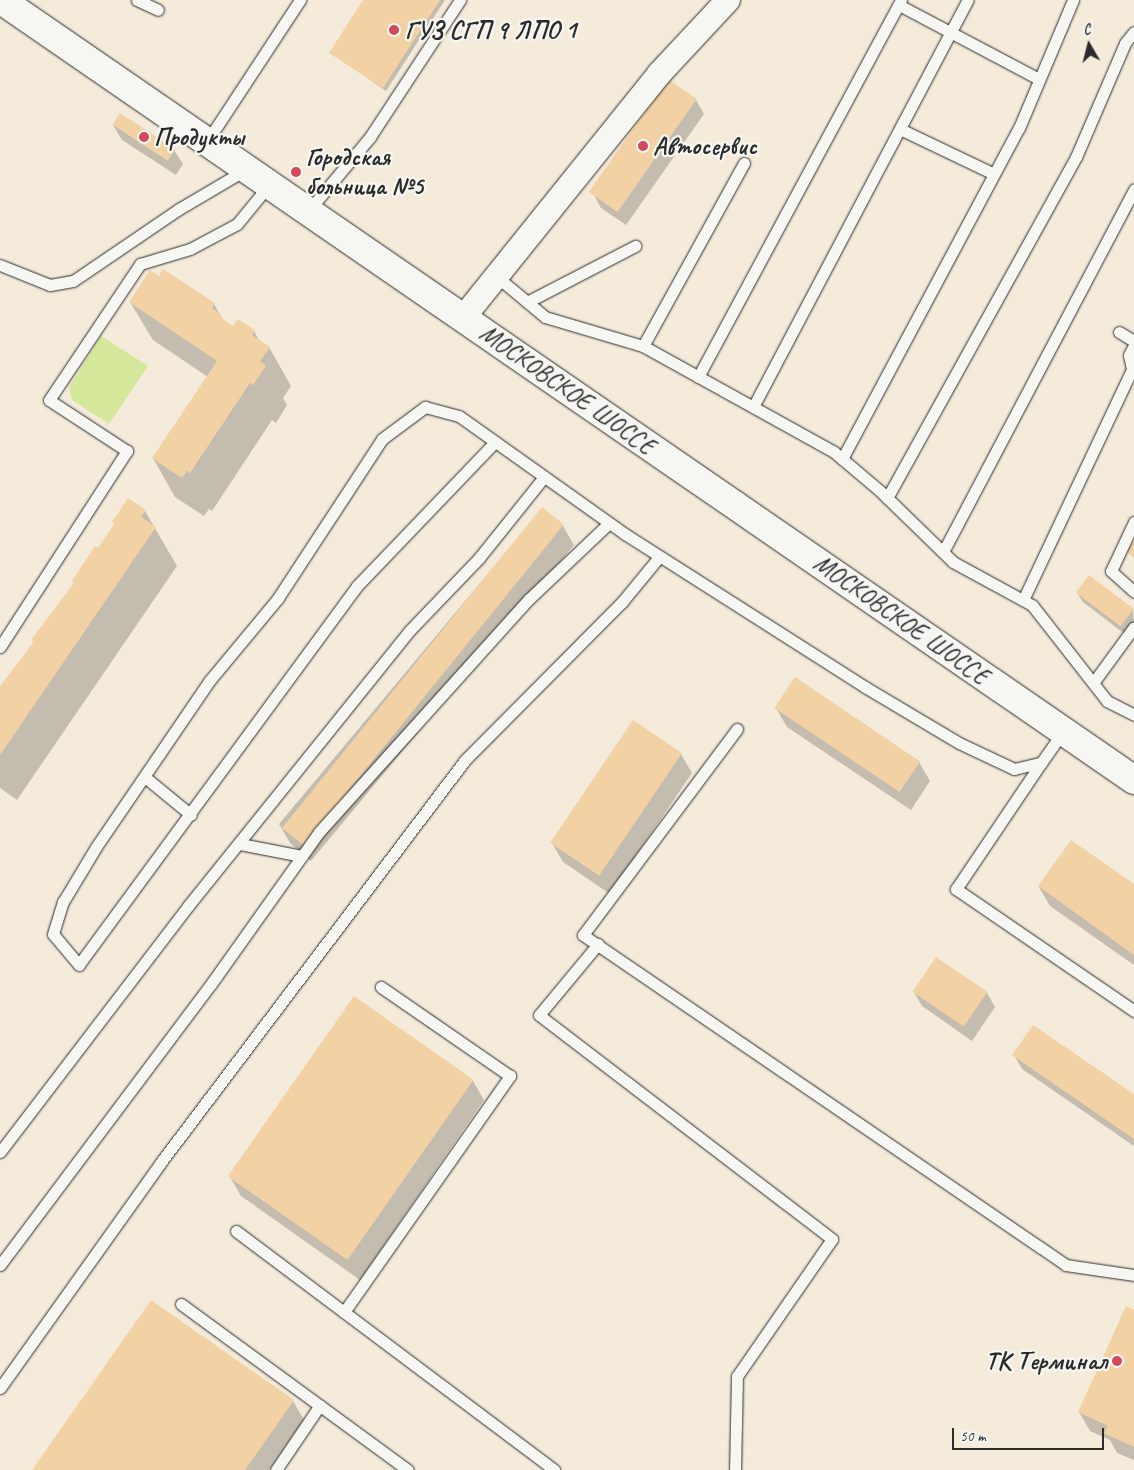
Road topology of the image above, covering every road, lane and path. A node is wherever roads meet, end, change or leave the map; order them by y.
1 (136, 0) edge
2 (300, 0) edge
3 (460, 0) edge
4 (728, 0) edge
5 (968, 0) edge
6 (1072, 0) edge
7 (900, 2) edge
8 (15, 4) edge
9 (158, 10) dead end
10 (952, 32) junction
11 (1134, 32) edge
12 (1039, 79) junction
13 (900, 129) junction
14 (208, 140) junction
15 (744, 163) dead end
16 (992, 173) junction
17 (259, 176) junction
18 (1134, 189) edge
19 (309, 210) junction
20 (635, 246) dead end
21 (0, 265) edge
22 (496, 276) junction
23 (527, 302) junction
24 (463, 318) junction
25 (1118, 332) dead end
26 (1134, 343) edge
27 (643, 346) junction
28 (698, 377) junction
29 (753, 407) junction
30 (496, 442) junction
31 (842, 459) junction
32 (544, 477) junction
33 (887, 498) junction
34 (1134, 522) edge
35 (609, 523) junction
36 (943, 552) junction
37 (660, 557) junction
38 (1134, 592) edge
39 (1023, 600) junction
40 (1134, 627) edge
41 (0, 647) edge
42 (1093, 683) junction
43 (1134, 716) edge
44 (738, 729) dead end
45 (1063, 731) junction
46 (1041, 763) junction
47 (146, 778) junction
48 (1134, 780) edge
49 (191, 814) junction
50 (240, 844) junction
51 (302, 856) junction
52 (598, 944) junction
53 (380, 987) dead end
54 (1134, 1011) edge
55 (0, 1152) edge
56 (236, 1232) dead end
57 (0, 1265) edge
58 (1134, 1275) edge
59 (181, 1304) dead end
60 (344, 1312) junction
61 (0, 1388) edge
62 (320, 1405) junction
63 (276, 1470) edge
64 (408, 1470) edge
65 (554, 1470) edge
66 (735, 1470) edge

1 - 9 lane
2 - 14 lane
3 - 19 lane
4 - 22 street
5 - 10 lane
6 - 12 lane
7 - 10 lane
7 - 28 lane
8 - 14 main road, МОСКОВСКОЕ ШОССЕ
10 - 12 lane
10 - 13 lane
11 - 33 lane
12 - 16 lane
13 - 16 lane
13 - 29 lane
14 - 17 main road, МОСКОВСКОЕ ШОССЕ
15 - 27 lane
16 - 31 lane
17 - 19 main road, МОСКОВСКОЕ ШОССЕ
17 - 21 lane
17 - 41 lane
18 - 36 lane
19 - 24 main road, МОСКОВСКОЕ ШОССЕ
20 - 23 lane
22 - 23 lane
22 - 24 street
23 - 27 lane
24 - 45 main road, МОСКОВСКОЕ ШОССЕ
25 - 26 lane
26 - 39 lane
27 - 28 lane
28 - 29 lane
29 - 31 lane
30 - 32 lane
30 - 47 lane
30 - 49 lane
31 - 33 lane
32 - 35 lane
32 - 50 lane
33 - 36 lane
34 - 38 lane
35 - 37 lane
35 - 51 lane
36 - 39 lane
37 - 46 lane
37 - 61 lane
39 - 42 lane
40 - 42 lane
42 - 43 lane
44 - 52 lane
45 - 46 lane
45 - 48 main road, МОСКОВСКОЕ ШОССЕ
46 - 54 lane
47 - 49 lane
47 - 49 lane
50 - 51 lane
50 - 55 lane
51 - 57 lane
52 - 58 lane
52 - 66 lane
53 - 60 lane
56 - 60 lane
59 - 62 lane
60 - 65 lane
62 - 63 lane
62 - 64 lane

